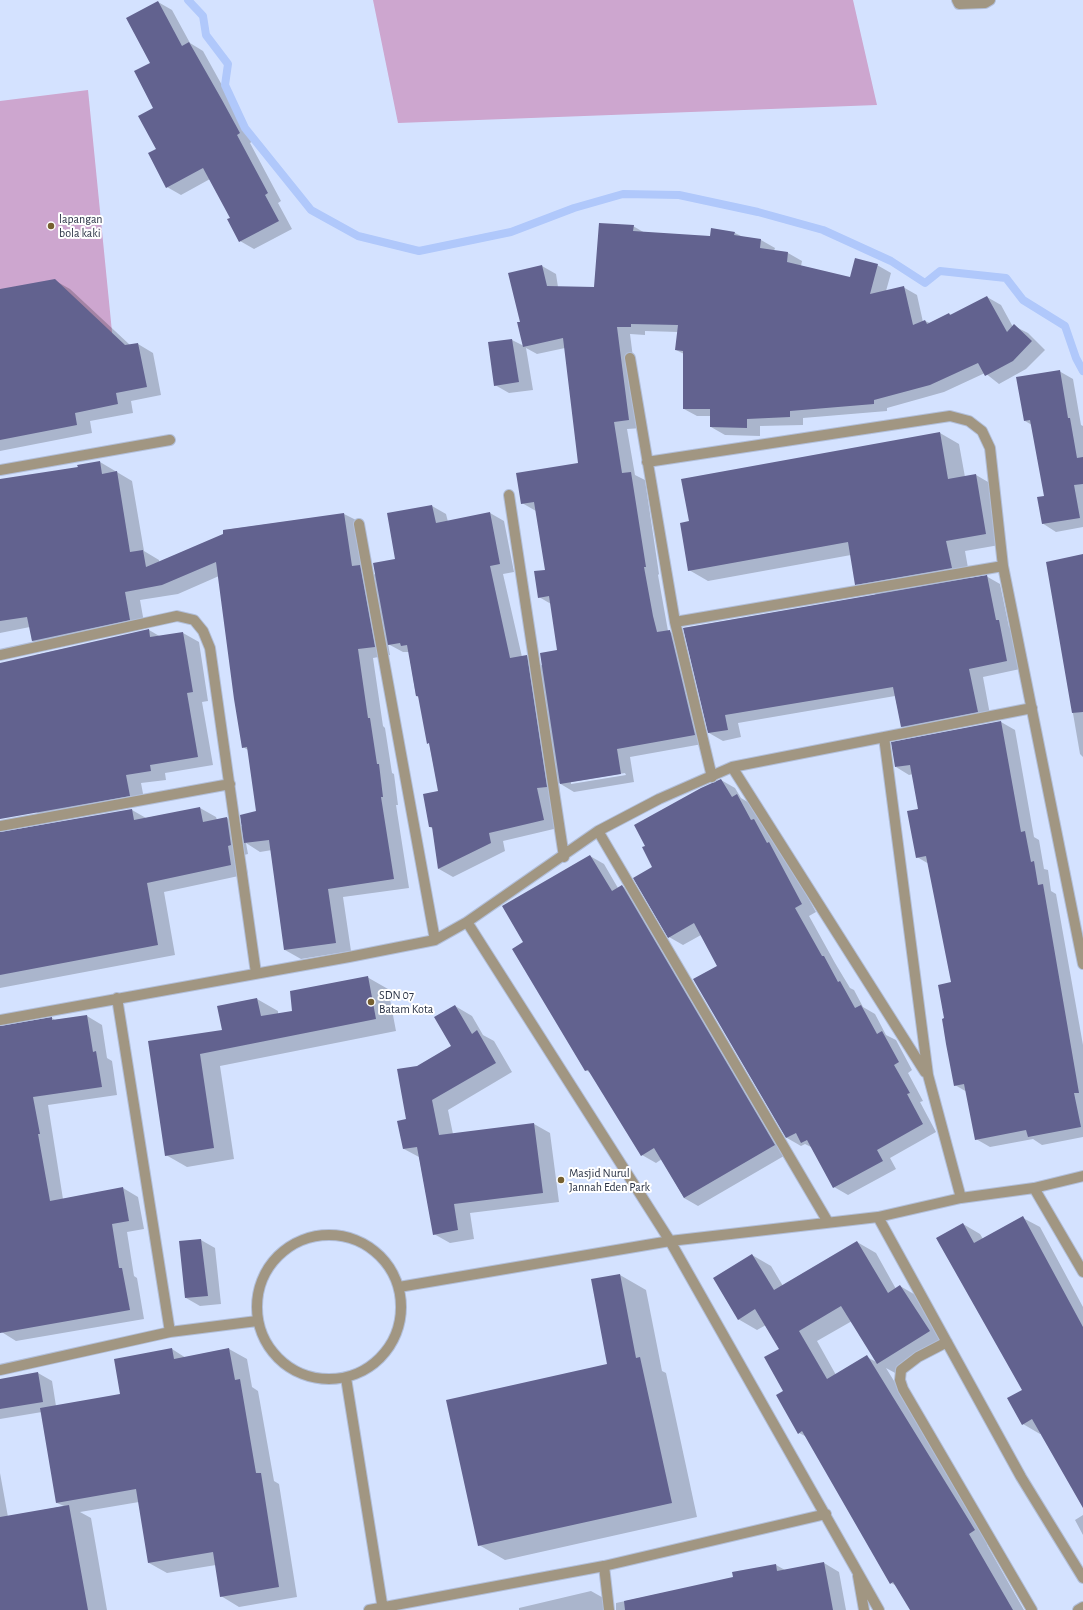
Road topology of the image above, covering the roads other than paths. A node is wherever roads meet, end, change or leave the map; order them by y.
1 (958, 0) edge
2 (990, 0) edge
3 (630, 358) dead end
4 (170, 440) dead end
5 (647, 462) junction
6 (0, 470) edge
7 (509, 495) dead end
8 (358, 524) dead end
9 (1002, 566) junction
10 (675, 622) junction
11 (0, 655) edge
12 (1032, 708) junction
13 (884, 737) junction
14 (732, 767) junction
15 (712, 777) junction
16 (230, 784) junction
17 (0, 826) edge
18 (598, 831) junction
19 (564, 856) junction
20 (467, 922) junction
21 (435, 940) junction
22 (1083, 964) edge
23 (256, 973) junction
24 (117, 998) junction
25 (0, 1020) edge
26 (928, 1075) junction
27 (1083, 1176) edge
28 (1034, 1188) junction
29 (961, 1198) junction
30 (878, 1217) junction
31 (828, 1222) junction
32 (670, 1241) junction
33 (1083, 1272) edge
34 (400, 1287) junction
35 (257, 1321) junction
36 (170, 1332) junction
37 (947, 1342) junction
38 (0, 1370) edge
39 (346, 1378) junction
40 (826, 1514) junction
41 (604, 1566) junction
42 (857, 1568) junction
43 (1083, 1578) edge
44 (1083, 1607) edge
45 (383, 1608) edge
46 (369, 1610) edge
47 (609, 1610) edge
48 (864, 1610) edge
49 (879, 1610) edge
50 (1032, 1610) edge
51 (1078, 1610) edge

1 - 2 street
3 - 5 street
4 - 6 street
5 - 9 street
5 - 10 street
7 - 19 street
8 - 21 street
9 - 10 street
9 - 12 street
10 - 15 street
11 - 16 street
12 - 13 street
12 - 22 street
13 - 14 street
13 - 26 street
14 - 15 street
14 - 26 street
15 - 18 street
16 - 17 street
16 - 23 street
18 - 19 street
18 - 31 street
19 - 20 street
20 - 21 street
20 - 32 street
21 - 23 street
23 - 24 street
24 - 25 street
24 - 36 street
26 - 29 street
27 - 28 street
28 - 29 street
28 - 33 street
29 - 30 street
30 - 31 street
30 - 37 street
31 - 32 street
32 - 34 street
32 - 40 street
34 - 35 street
34 - 39 street
35 - 36 street
35 - 39 street
36 - 38 street
37 - 43 street
37 - 50 street
39 - 45 street
40 - 41 street
40 - 42 street
41 - 45 street
41 - 47 street
42 - 48 street
42 - 49 street
44 - 51 street
45 - 46 street

